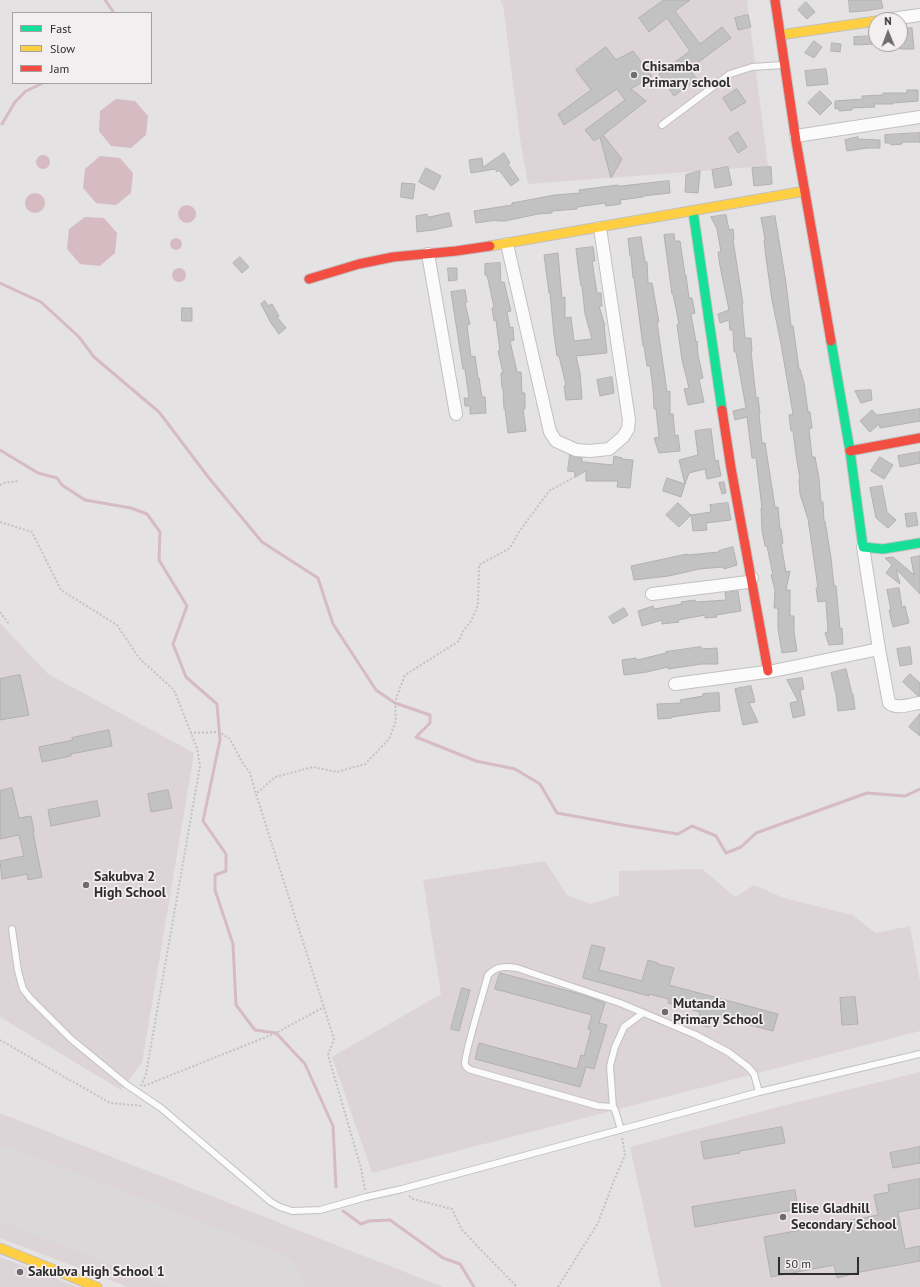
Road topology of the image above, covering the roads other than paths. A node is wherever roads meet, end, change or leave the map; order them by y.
1 (774, 0) edge
2 (920, 14) edge
3 (908, 16) edge
4 (868, 22) edge
5 (780, 36) junction
6 (785, 64) junction
7 (920, 116) edge
8 (662, 125) dead end
9 (796, 136) junction
10 (805, 191) junction
11 (693, 211) junction
12 (600, 228) junction
13 (507, 244) junction
14 (428, 254) junction
15 (309, 279) dead end
16 (456, 414) dead end
17 (920, 438) edge
18 (850, 450) junction
19 (920, 543) edge
20 (863, 547) junction
21 (752, 578) junction
22 (652, 594) dead end
23 (879, 650) junction
24 (768, 671) junction
25 (675, 684) dead end
26 (920, 703) edge
27 (12, 929) dead end
28 (643, 1013) junction
29 (920, 1054) edge
30 (759, 1092) junction
31 (613, 1108) junction
32 (621, 1130) junction
33 (0, 1248) edge
34 (98, 1287) edge

1 - 5 street
2 - 3 street
4 - 5 street
5 - 6 street
6 - 8 lane
6 - 9 street
7 - 9 street
9 - 10 street
10 - 11 street
10 - 18 street
11 - 12 street
11 - 21 street
12 - 13 street
12 - 13 street
13 - 14 street
14 - 15 street
14 - 16 street
17 - 18 street
18 - 20 street
19 - 20 street
20 - 23 street
21 - 22 street
21 - 24 street
23 - 24 street
23 - 26 street
24 - 25 street
27 - 32 lane
28 - 30 lane
28 - 31 lane
28 - 31 lane
29 - 30 lane
30 - 32 lane
31 - 32 lane
33 - 34 street

